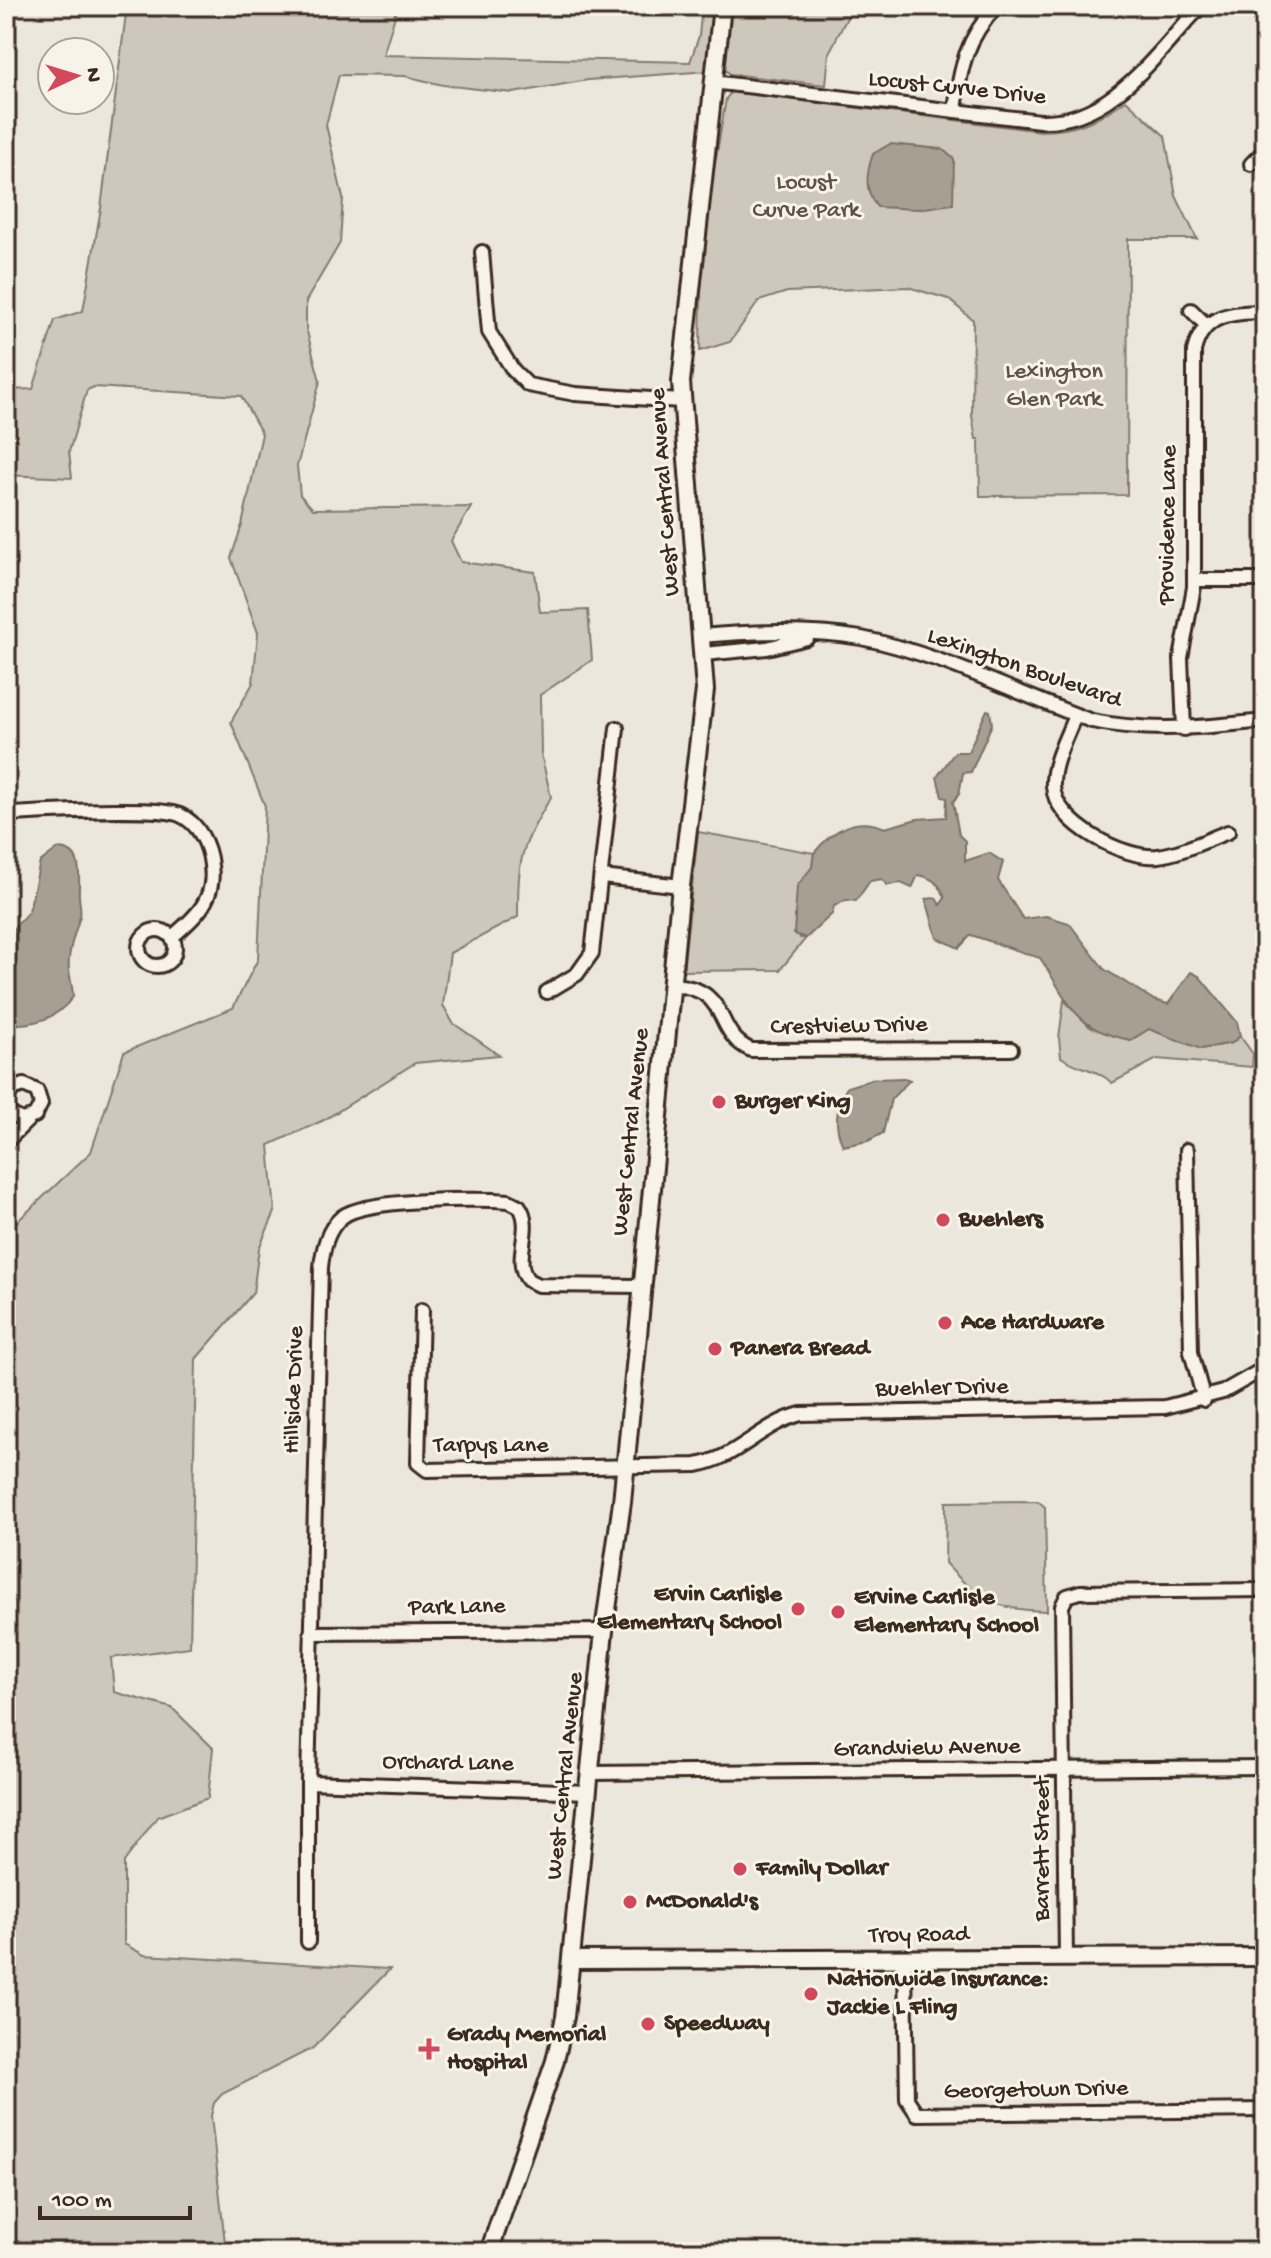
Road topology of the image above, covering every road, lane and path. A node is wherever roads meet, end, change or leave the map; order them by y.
1 (722, 6) edge
2 (997, 6) edge
3 (1201, 6) edge
4 (1251, 6) edge
5 (1265, 20) edge
6 (712, 82) junction
7 (955, 111) junction
8 (1265, 150) edge
9 (1251, 164) dead end
10 (482, 252) dead end
11 (1191, 310) dead end
12 (1265, 312) edge
13 (1206, 325) junction
14 (681, 401) junction
15 (1194, 580) junction
16 (1265, 580) edge
17 (817, 635) junction
18 (701, 636) junction
19 (704, 654) junction
20 (1075, 715) junction
21 (1265, 721) edge
22 (617, 728) dead end
23 (1184, 729) junction
24 (6, 814) edge
25 (1228, 832) dead end
26 (602, 877) junction
27 (681, 886) junction
28 (172, 937) dead end
29 (671, 985) junction
30 (547, 992) dead end
31 (1011, 1049) dead end
32 (6, 1102) edge
33 (29, 1119) junction
34 (6, 1142) edge
35 (1187, 1150) dead end
36 (640, 1286) junction
37 (422, 1310) dead end
38 (1265, 1368) edge
39 (1204, 1400) junction
40 (624, 1467) junction
41 (1265, 1590) edge
42 (604, 1631) junction
43 (311, 1633) junction
44 (1265, 1767) edge
45 (1065, 1769) junction
46 (590, 1773) junction
47 (308, 1782) junction
48 (588, 1792) junction
49 (308, 1942) dead end
50 (1265, 1957) edge
51 (1066, 1959) junction
52 (572, 1960) junction
53 (905, 1961) junction
54 (1265, 2110) edge
55 (1265, 2134) edge
56 (1265, 2154) edge
57 (489, 2252) edge

1 - 6 main road, West Central Avenue
2 - 7 street
3 - 7 street, Locust Curve Drive
4 - 5 street
6 - 7 street, Locust Curve Drive
6 - 14 main road, West Central Avenue
8 - 9 street
10 - 14 street
11 - 13 street
12 - 13 street
13 - 15 street, Providence Lane
14 - 18 main road, West Central Avenue
15 - 16 street
15 - 23 street, Providence Lane
17 - 18 street, Lexington Boulevard
17 - 19 street, Lexington Boulevard
17 - 20 street, Lexington Boulevard
18 - 19 main road, West Central Avenue
19 - 27 main road, West Central Avenue
20 - 23 street, Lexington Boulevard
20 - 25 street
21 - 23 street, Lexington Boulevard
22 - 26 street
24 - 28 street
26 - 27 street
26 - 30 street
27 - 29 main road, West Central Avenue
29 - 31 street, Crestview Drive
29 - 36 main road, West Central Avenue
32 - 33 street
32 - 33 street
33 - 34 street
35 - 39 street
36 - 40 main road, West Central Avenue
36 - 43 street, Hillside Drive
37 - 40 street, Tarpys Lane
38 - 39 street, Buehler Drive
39 - 40 street, Buehler Drive
40 - 42 main road, West Central Avenue
41 - 45 street, Barrett Street
42 - 43 street, Park Lane
42 - 46 main road, West Central Avenue
43 - 47 street, Hillside Drive
44 - 45 street, Grandview Avenue
45 - 46 street, Grandview Avenue
45 - 51 street, Barrett Street
46 - 48 main road, West Central Avenue
47 - 48 street, Orchard Lane
47 - 49 street, Hillside Drive
48 - 52 main road, West Central Avenue
50 - 51 main road, Troy Road
51 - 53 main road, Troy Road
52 - 53 main road, Troy Road
52 - 57 main road, West Central Avenue
53 - 54 street, Georgetown Drive
55 - 56 street

